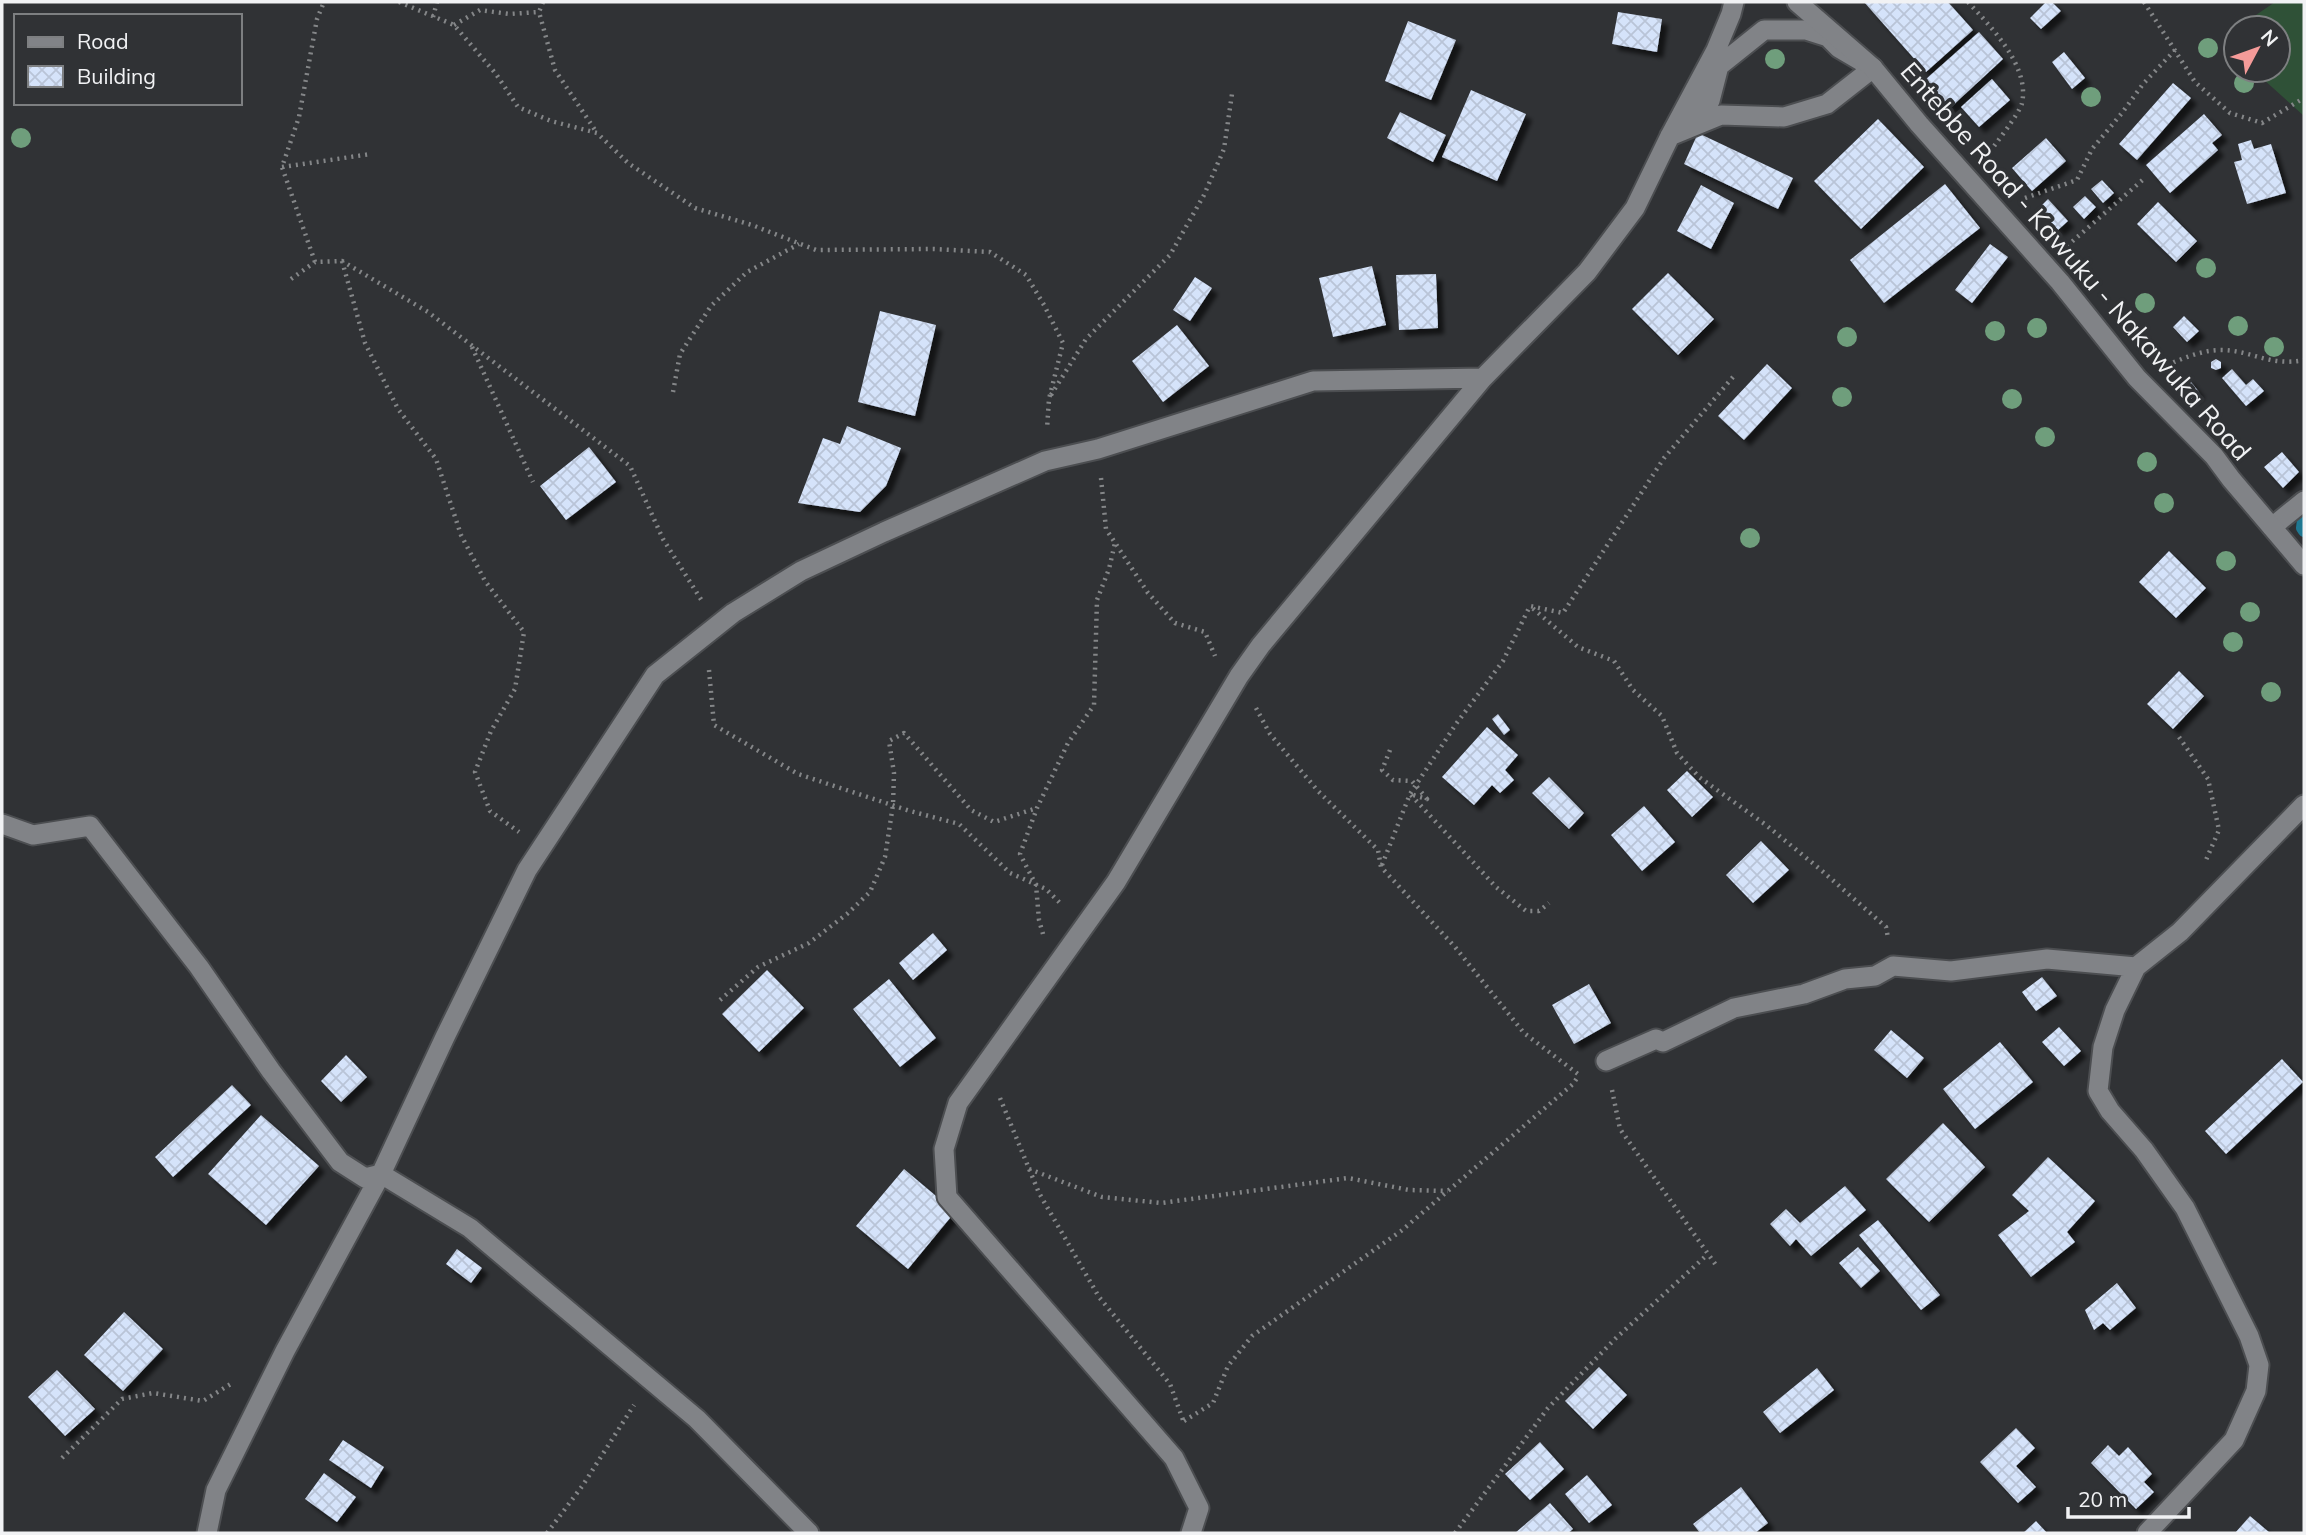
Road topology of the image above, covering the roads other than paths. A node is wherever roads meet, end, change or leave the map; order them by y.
1 (1734, 2) edge
2 (1797, 2) edge
3 (1874, 68) junction
4 (1670, 136) junction
5 (1483, 379) junction
6 (2304, 501) edge
7 (2272, 527) junction
8 (2304, 565) edge
9 (2304, 806) edge
10 (2, 824) edge
11 (2136, 967) junction
12 (1606, 1061) road end
13 (381, 1174) junction
14 (207, 1533) edge
15 (809, 1533) edge
16 (1191, 1533) edge
17 (2147, 1533) edge

1 - 4 street
2 - 3 street, Entebbe Road - Kawuku - Nakawuka Road
3 - 4 street
3 - 4 street
3 - 7 street, Entebbe Road - Kawuku - Nakawuka Road
4 - 5 street
5 - 13 street
5 - 16 street
6 - 7 street
7 - 8 street, Entebbe Road - Kawuku - Nakawuka Road
9 - 11 street
10 - 13 street
11 - 12 street
11 - 17 street
13 - 14 street
13 - 15 street

